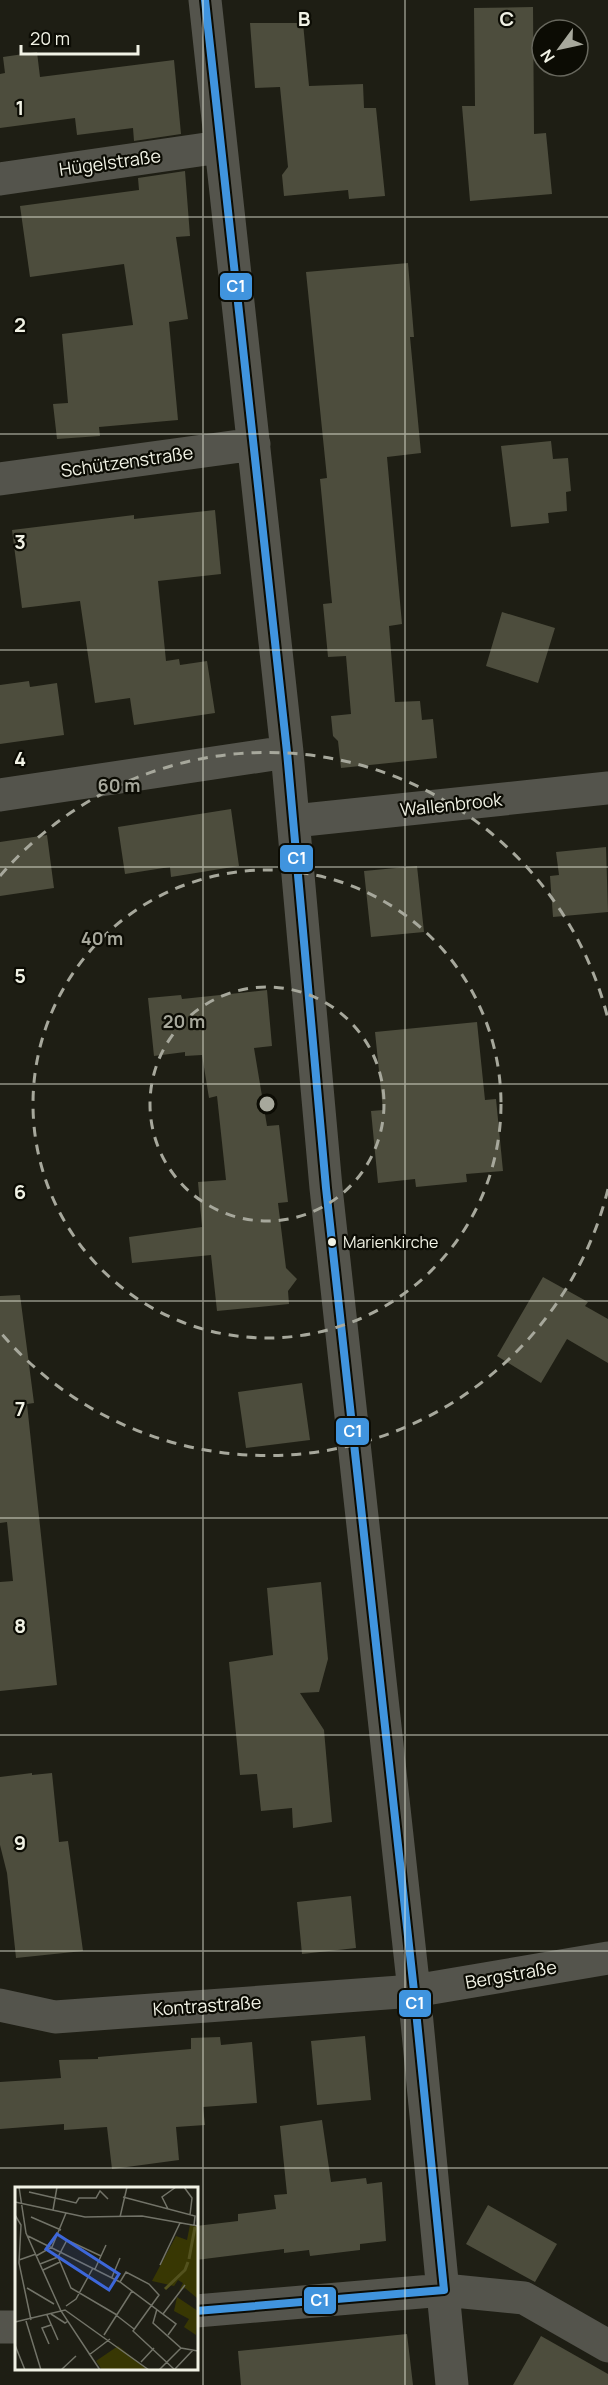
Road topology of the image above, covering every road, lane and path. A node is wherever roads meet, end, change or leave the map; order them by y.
1 (205, 0) edge
2 (220, 147) junction
3 (0, 179) edge
4 (254, 444) junction
5 (0, 479) edge
6 (287, 752) junction
7 (608, 788) edge
8 (0, 795) edge
9 (294, 821) junction
10 (608, 1958) edge
11 (414, 1991) junction
12 (0, 2005) edge
13 (444, 2290) junction
14 (198, 2311) edge
15 (15, 2326) edge
16 (0, 2327) edge
17 (608, 2346) edge
18 (452, 2385) edge

1 - 2 street
2 - 3 street, Hügelstraße
2 - 4 street
4 - 5 street, Schützenstraße
4 - 6 street
6 - 8 street
6 - 9 street
7 - 9 street, Wallenbrook
9 - 11 street
10 - 11 street, Bergstraße
11 - 12 street, Kontrastraße
11 - 13 street
13 - 14 street
13 - 17 street
13 - 18 street
15 - 16 street

